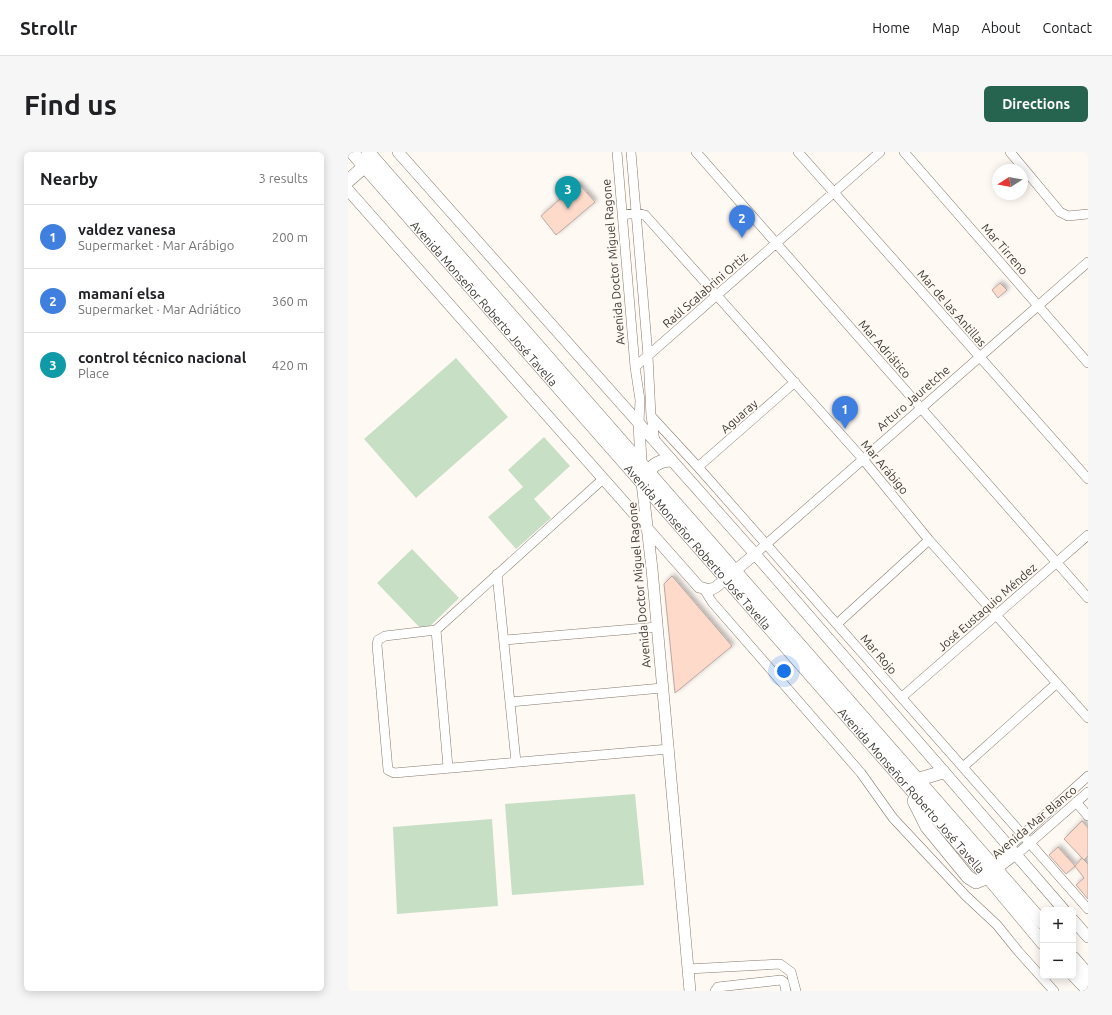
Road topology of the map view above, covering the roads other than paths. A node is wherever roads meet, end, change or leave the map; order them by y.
1 (352, 152) edge
2 (368, 152) edge
3 (398, 152) edge
4 (617, 152) edge
5 (631, 152) edge
6 (696, 152) edge
7 (798, 152) edge
8 (880, 152) edge
9 (904, 152) edge
10 (1010, 152) edge
11 (365, 166) junction
12 (348, 181) edge
13 (348, 190) edge
14 (835, 193) junction
15 (637, 213) junction
16 (1088, 214) edge
17 (622, 215) junction
18 (776, 243) junction
19 (1088, 262) edge
20 (718, 296) junction
21 (1039, 306) junction
22 (648, 356) junction
23 (979, 357) junction
24 (1088, 363) edge
25 (636, 367) junction
26 (795, 382) junction
27 (921, 407) junction
28 (651, 416) junction
29 (639, 423) junction
30 (655, 441) junction
31 (862, 458) junction
32 (670, 460) junction
33 (698, 467) junction
34 (643, 473) junction
35 (603, 478) junction
36 (1088, 479) edge
37 (647, 528) junction
38 (1088, 535) edge
39 (929, 540) junction
40 (766, 544) junction
41 (755, 554) junction
42 (670, 555) junction
43 (1056, 562) junction
44 (652, 569) junction
45 (497, 574) junction
46 (730, 575) junction
47 (704, 589) junction
48 (1088, 598) edge
49 (996, 615) junction
50 (837, 624) junction
51 (657, 627) junction
52 (436, 630) junction
53 (504, 640) junction
54 (1057, 683) junction
55 (662, 688) junction
56 (902, 697) junction
57 (510, 702) junction
58 (1088, 718) edge
59 (669, 749) junction
60 (516, 762) junction
61 (963, 767) junction
62 (448, 768) junction
63 (943, 772) junction
64 (1088, 776) edge
65 (910, 782) junction
66 (1088, 792) edge
67 (1076, 802) junction
68 (1088, 816) edge
69 (1022, 834) junction
70 (1029, 843) junction
71 (1013, 851) junction
72 (992, 873) junction
73 (1061, 907) edge
74 (1088, 909) edge
75 (1040, 921) edge
76 (1076, 923) edge
77 (1088, 937) edge
78 (1040, 939) edge
79 (1076, 961) edge
80 (688, 969) junction
81 (1088, 975) edge
82 (1076, 977) edge
83 (1088, 990) edge
84 (690, 991) edge
85 (715, 991) edge
86 (786, 991) edge
87 (796, 991) edge
88 (1054, 991) edge

1 - 11 highway, Avenida Monseñor Roberto José Tavella
2 - 34 highway, Avenida Monseñor Roberto José Tavella
3 - 29 main road
4 - 17 street, Avenida Doctor Miguel Ragone
5 - 15 street
6 - 18 street, Mar Adriático
7 - 14 street, Mar de las Antillas
8 - 14 street, Raúl Scalabrini Ortiz
9 - 21 street, Mar Tirreno
10 - 16 street
11 - 12 highway
11 - 34 highway, Avenida Monseñor Roberto José Tavella
13 - 35 main road
14 - 18 street, Raúl Scalabrini Ortiz
14 - 23 street, Mar de las Antillas
15 - 17 street
15 - 20 street, Mar Arábigo
15 - 22 street
17 - 25 street, Avenida Doctor Miguel Ragone
18 - 20 street, Raúl Scalabrini Ortiz
18 - 27 street, Mar Adriático
19 - 21 street, Arturo Jauretche
20 - 22 street, Raúl Scalabrini Ortiz
20 - 26 street, Mar Arábigo
21 - 23 street, Arturo Jauretche
21 - 24 street, Mar Tirreno
22 - 25 street, Raúl Scalabrini Ortiz
22 - 28 street
23 - 27 street, Arturo Jauretche
23 - 36 street, Mar de las Antillas
25 - 29 street, Avenida Doctor Miguel Ragone
26 - 31 street, Mar Arábigo
26 - 33 street, Aguaray
27 - 31 street, Arturo Jauretche
27 - 43 street, Mar Adriático
28 - 30 street
28 - 33 street, Mar Rojo
29 - 30 main road
29 - 34 main road, Avenida Doctor Miguel Ragone
30 - 32 main road
31 - 39 street, Mar Arábigo
31 - 40 street, Arturo Jauretche
32 - 34 highway
32 - 41 main road
33 - 40 street, Mar Rojo
34 - 37 main road, Avenida Doctor Miguel Ragone
34 - 46 highway, Avenida Monseñor Roberto José Tavella
35 - 37 main road
35 - 45 street
37 - 42 main road
37 - 44 main road, Avenida Doctor Miguel Ragone
38 - 43 street, José Eustaquio Méndez
39 - 49 street, Mar Arábigo
39 - 50 street
40 - 41 street, Arturo Jauretche
40 - 50 street, Mar Rojo
41 - 46 main road
41 - 63 main road
42 - 44 main road
42 - 47 main road
43 - 48 street, Mar Adriático
43 - 49 street, José Eustaquio Méndez
44 - 51 main road, Avenida Doctor Miguel Ragone
45 - 52 street
45 - 53 street
46 - 47 main road
46 - 65 highway, Avenida Monseñor Roberto José Tavella
47 - 88 street
49 - 54 street, Mar Arábigo
49 - 56 street, José Eustaquio Méndez
50 - 56 street, Mar Rojo
51 - 53 street
51 - 55 main road, Avenida Doctor Miguel Ragone
52 - 62 street
52 - 62 street
53 - 57 street
54 - 58 street, Mar Arábigo
54 - 61 street
55 - 57 street
55 - 59 main road, Avenida Doctor Miguel Ragone
56 - 61 street, Mar Rojo
57 - 60 street
59 - 60 street
59 - 80 main road, Avenida Doctor Miguel Ragone
60 - 62 street
61 - 69 street, Mar Rojo
63 - 65 highway
63 - 71 main road
64 - 69 street, Avenida Mar Blanco
65 - 72 highway, Avenida Monseñor Roberto José Tavella
65 - 72 highway
66 - 67 street, Avenida Mar Blanco
67 - 68 street
67 - 70 street, Avenida Mar Blanco
69 - 70 street, Mar Rojo
69 - 71 street, Avenida Mar Blanco
70 - 71 street, Avenida Mar Blanco
70 - 74 street, Mar Rojo
71 - 72 street, Avenida Mar Blanco
71 - 73 main road
72 - 75 highway, Avenida Monseñor Roberto José Tavella
72 - 78 highway, Avenida Monseñor Roberto José Tavella
76 - 77 main road
79 - 81 highway
80 - 84 main road, Avenida Doctor Miguel Ragone
80 - 87 street
82 - 83 highway
85 - 86 street

